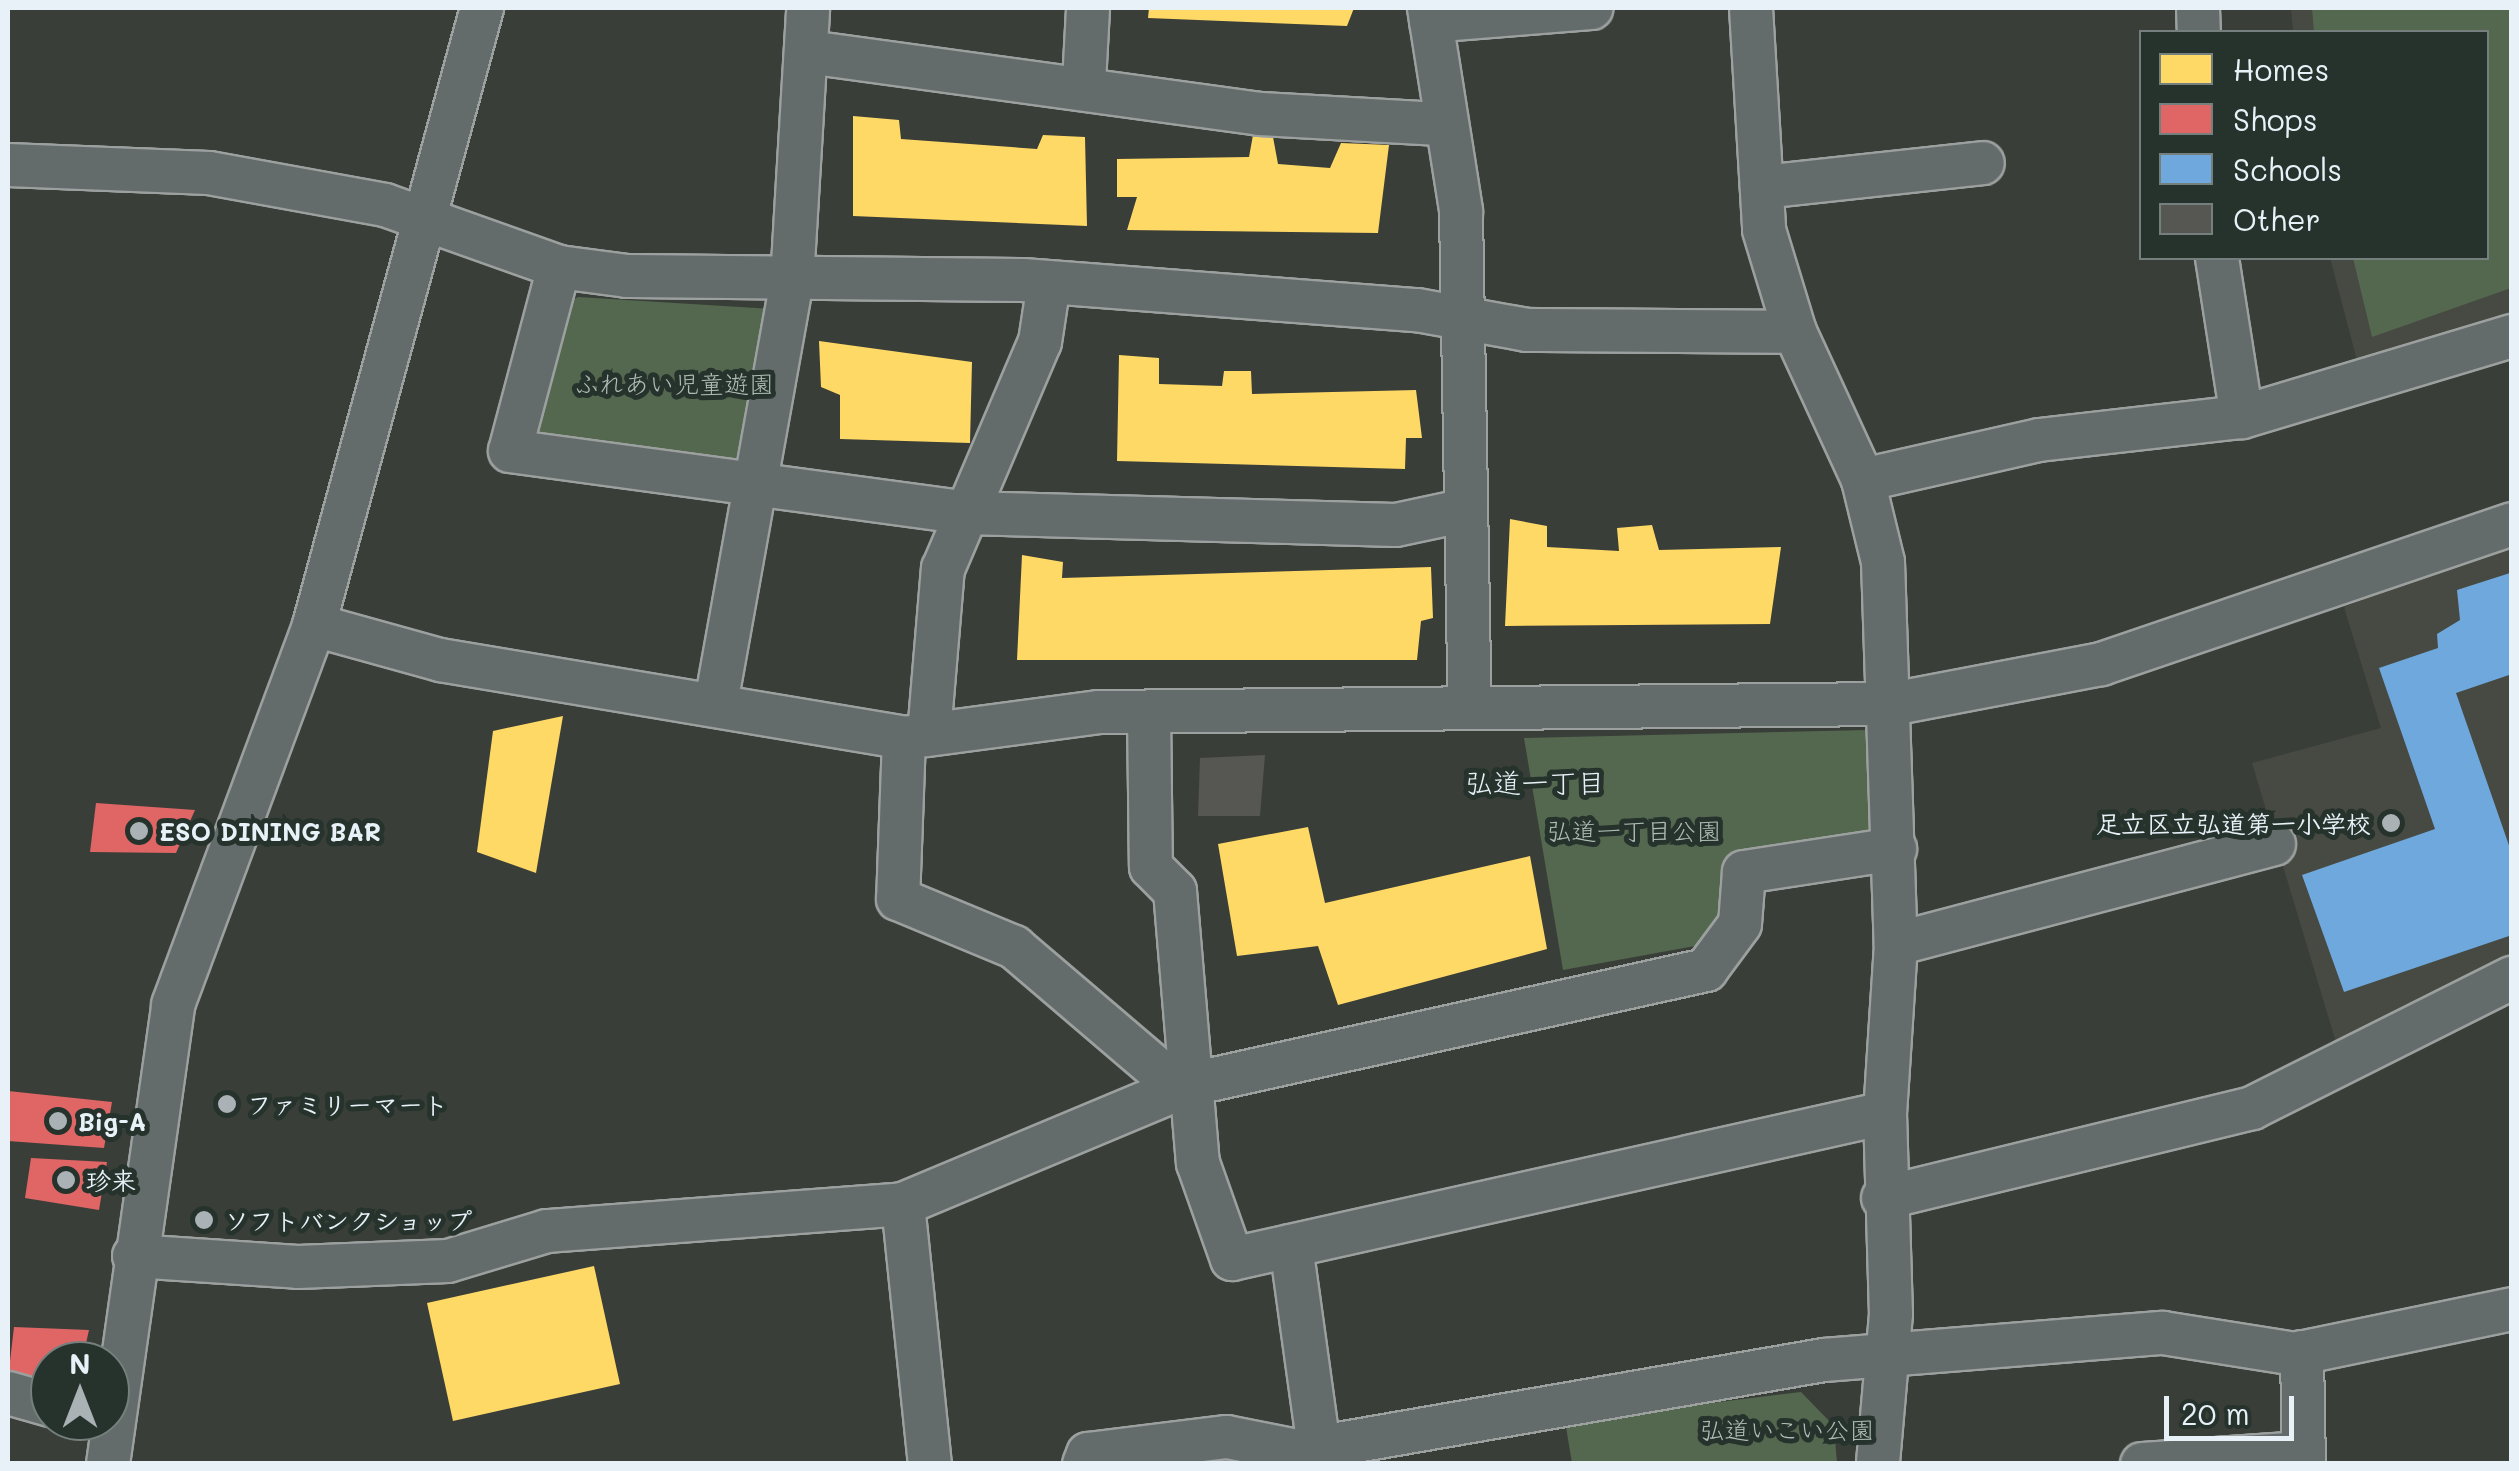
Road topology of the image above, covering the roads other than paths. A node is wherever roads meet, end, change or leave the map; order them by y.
1 (482, 8) edge
2 (808, 8) edge
3 (1088, 8) edge
4 (1591, 8) edge
5 (1750, 8) edge
6 (1430, 14) edge
7 (808, 52) junction
8 (1084, 83) junction
9 (1442, 124) junction
10 (1983, 163) dead end
11 (8, 166) edge
12 (1762, 187) junction
13 (424, 220) junction
14 (2217, 260) edge
15 (559, 267) junction
16 (792, 281) junction
17 (1049, 284) junction
18 (1462, 320) junction
19 (1795, 332) junction
20 (2512, 336) edge
21 (2242, 417) junction
22 (1863, 480) junction
23 (758, 488) junction
24 (1462, 511) junction
25 (967, 513) junction
26 (2512, 524) edge
27 (314, 625) junction
28 (716, 703) junction
29 (1892, 704) junction
30 (1470, 707) junction
31 (1149, 712) junction
32 (917, 736) junction
33 (2274, 844) dead end
34 (1895, 849) junction
35 (1896, 944) junction
36 (2512, 978) edge
37 (1183, 1086) junction
38 (1885, 1113) junction
39 (1884, 1198) junction
40 (903, 1204) junction
41 (1291, 1246) junction
42 (134, 1256) junction
43 (2512, 1309) edge
44 (122, 1341) edge
45 (2302, 1352) junction
46 (1881, 1357) junction
47 (1319, 1448) junction
48 (2304, 1458) edge
49 (930, 1464) edge
50 (1084, 1464) edge
51 (1878, 1464) edge
52 (2142, 1464) edge

1 - 13 street
2 - 7 street
3 - 8 street
4 - 6 street
5 - 12 street
6 - 9 street
7 - 8 street
7 - 16 street
8 - 9 street
9 - 18 street
10 - 12 street
11 - 13 street
12 - 19 street
13 - 15 street
13 - 27 street
14 - 21 street
15 - 16 street
15 - 23 street
16 - 17 street
16 - 23 street
17 - 18 street
17 - 25 street
18 - 19 street
18 - 24 street
19 - 22 street
20 - 21 street
21 - 22 street
22 - 29 street
23 - 25 street
23 - 28 street
24 - 25 street
24 - 30 street
25 - 32 street
26 - 29 street
27 - 28 street
27 - 42 street
28 - 32 street
29 - 30 street
29 - 34 street
30 - 31 street
31 - 32 street
31 - 37 street
32 - 37 street
33 - 35 street
34 - 35 street
34 - 37 street
35 - 38 street
36 - 39 street
37 - 40 street
37 - 41 street
38 - 39 street
38 - 41 street
39 - 46 street
40 - 42 street
40 - 49 street
41 - 47 street
42 - 44 street
43 - 45 street
45 - 46 street
45 - 48 street
46 - 47 street
46 - 51 street
47 - 50 street
48 - 52 street

